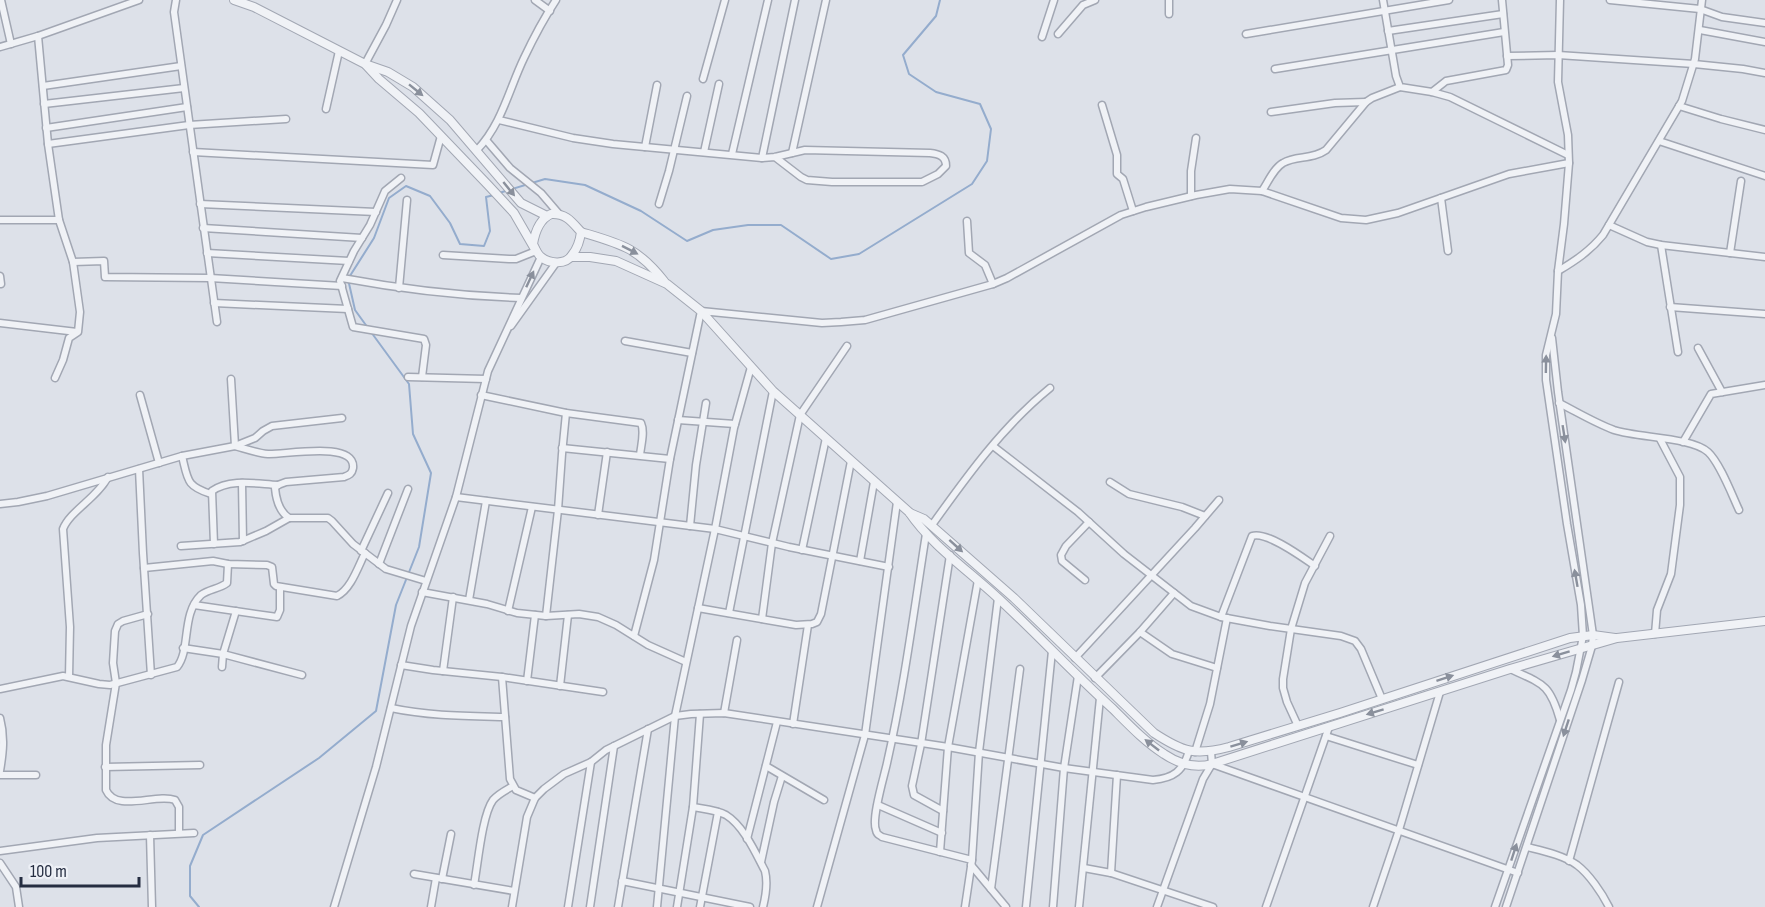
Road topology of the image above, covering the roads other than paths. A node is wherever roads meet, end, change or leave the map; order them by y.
1 (1, 0) edge
2 (139, 0) edge
3 (176, 0) edge
4 (234, 0) edge
5 (397, 0) edge
6 (535, 0) edge
7 (556, 0) edge
8 (725, 0) edge
9 (768, 0) edge
10 (795, 0) edge
11 (826, 0) edge
12 (1054, 0) edge
13 (1095, 0) edge
14 (1170, 0) edge
15 (1383, 0) edge
16 (1449, 0) edge
17 (1502, 0) edge
18 (1560, 0) edge
19 (1610, 0) edge
20 (1702, 0) edge
21 (1700, 9) junction
22 (550, 11) junction
23 (1385, 11) junction
24 (1169, 14) dead end
25 (1503, 14) junction
26 (1765, 23) edge
27 (1700, 30) junction
28 (1388, 31) junction
29 (1504, 32) junction
30 (1058, 34) dead end
31 (1246, 34) dead end
32 (38, 36) junction
33 (1042, 37) dead end
34 (1765, 42) edge
35 (11, 44) junction
36 (0, 47) edge
37 (339, 51) junction
38 (1391, 51) junction
39 (1558, 55) junction
40 (1507, 56) junction
41 (365, 64) junction
42 (1694, 64) junction
43 (181, 66) junction
44 (1275, 69) dead end
45 (1765, 73) edge
46 (703, 79) dead end
47 (719, 84) dead end
48 (657, 85) dead end
49 (43, 86) junction
50 (1400, 87) junction
51 (184, 88) junction
52 (1432, 92) junction
53 (687, 96) dead end
54 (1366, 102) junction
55 (44, 104) junction
56 (1102, 105) dead end
57 (1679, 106) junction
58 (187, 107) junction
59 (326, 109) dead end
60 (1271, 112) dead end
61 (286, 119) dead end
62 (499, 120) junction
63 (189, 125) junction
64 (46, 128) junction
65 (1765, 130) edge
66 (441, 135) junction
67 (1196, 138) dead end
68 (486, 140) junction
69 (1659, 141) junction
70 (48, 144) junction
71 (645, 147) junction
72 (674, 149) junction
73 (477, 150) junction
74 (193, 152) junction
75 (704, 152) junction
76 (792, 153) junction
77 (732, 154) junction
78 (1568, 154) junction
79 (775, 157) junction
80 (762, 158) junction
81 (1569, 163) junction
82 (1765, 176) edge
83 (401, 178) dead end
84 (1742, 181) dead end
85 (1262, 191) junction
86 (1191, 196) junction
87 (1441, 198) junction
88 (407, 200) dead end
89 (200, 204) junction
90 (659, 204) dead end
91 (1133, 211) junction
92 (376, 212) junction
93 (559, 214) junction
94 (547, 216) junction
95 (0, 220) edge
96 (59, 220) junction
97 (967, 221) dead end
98 (1609, 225) junction
99 (204, 228) junction
100 (581, 232) junction
101 (362, 238) junction
102 (1661, 245) junction
103 (1448, 250) dead end
104 (1730, 252) junction
105 (207, 253) junction
106 (538, 254) junction
107 (443, 255) dead end
108 (571, 257) junction
109 (1765, 257) edge
110 (349, 261) junction
111 (73, 262) junction
112 (556, 263) junction
113 (1558, 271) junction
114 (0, 276) edge
115 (210, 278) junction
116 (342, 278) junction
117 (1, 284) edge
118 (667, 284) junction
119 (993, 284) junction
120 (342, 286) junction
121 (399, 288) junction
122 (521, 298) junction
123 (214, 303) junction
124 (1670, 307) junction
125 (348, 309) junction
126 (701, 311) junction
127 (1765, 314) edge
128 (217, 322) dead end
129 (0, 323) edge
130 (78, 332) junction
131 (1552, 335) junction
132 (501, 340) junction
133 (625, 341) dead end
134 (847, 346) dead end
135 (1698, 348) dead end
136 (692, 352) junction
137 (1678, 352) dead end
138 (751, 367) junction
139 (408, 376) dead end
140 (422, 377) junction
141 (55, 378) dead end
142 (231, 379) dead end
143 (486, 379) junction
144 (1765, 384) edge
145 (1050, 388) dead end
146 (773, 391) junction
147 (1722, 392) junction
148 (140, 395) dead end
149 (481, 395) junction
150 (1558, 395) junction
151 (1548, 396) junction
152 (706, 403) dead end
153 (1559, 403) junction
154 (566, 413) junction
155 (800, 415) junction
156 (342, 418) dead end
157 (678, 420) junction
158 (703, 422) junction
159 (735, 424) junction
160 (826, 438) junction
161 (1660, 439) junction
162 (1683, 442) junction
163 (235, 446) junction
164 (993, 446) junction
165 (562, 448) junction
166 (607, 452) junction
167 (640, 455) junction
168 (182, 456) junction
169 (670, 459) junction
170 (851, 461) junction
171 (159, 463) junction
172 (139, 469) junction
173 (108, 477) junction
174 (874, 482) junction
175 (1110, 482) dead end
176 (242, 483) junction
177 (278, 485) junction
178 (408, 489) dead end
179 (388, 493) dead end
180 (211, 494) junction
181 (456, 498) junction
182 (1219, 500) dead end
183 (486, 501) junction
184 (897, 502) junction
185 (0, 504) edge
186 (532, 507) junction
187 (558, 510) junction
188 (1739, 510) dead end
189 (909, 512) junction
190 (598, 515) junction
191 (1205, 516) junction
192 (289, 518) junction
193 (660, 522) junction
194 (1089, 522) junction
195 (932, 525) junction
196 (690, 526) junction
197 (715, 530) junction
198 (926, 534) junction
199 (745, 536) junction
200 (1330, 536) dead end
201 (243, 541) junction
202 (772, 543) junction
203 (214, 544) junction
204 (181, 546) dead end
205 (802, 550) junction
206 (363, 552) junction
207 (950, 555) junction
208 (832, 556) junction
209 (860, 561) junction
210 (228, 564) junction
211 (379, 564) junction
212 (1315, 566) junction
213 (889, 567) junction
214 (144, 568) junction
215 (1151, 576) junction
216 (978, 580) junction
217 (1085, 580) dead end
218 (426, 581) junction
219 (280, 588) junction
220 (422, 592) junction
221 (1174, 593) junction
222 (453, 597) junction
223 (998, 598) junction
224 (469, 600) junction
225 (194, 605) junction
226 (698, 608) junction
227 (236, 611) junction
228 (508, 611) junction
229 (729, 613) junction
230 (148, 614) junction
231 (535, 615) junction
232 (568, 615) junction
233 (546, 616) junction
234 (1224, 618) junction
235 (762, 619) junction
236 (1765, 621) edge
237 (808, 625) junction
238 (1291, 629) junction
239 (1140, 632) junction
240 (1655, 634) junction
241 (1593, 635) junction
242 (634, 636) junction
243 (1583, 636) junction
244 (1617, 638) junction
245 (737, 640) dead end
246 (1592, 646) junction
247 (183, 648) junction
248 (1581, 648) junction
249 (1052, 651) junction
250 (223, 654) junction
251 (1075, 658) junction
252 (687, 662) junction
253 (401, 665) junction
254 (222, 667) dead end
255 (1217, 668) junction
256 (1020, 669) dead end
257 (1510, 669) junction
258 (443, 671) junction
259 (151, 675) junction
260 (302, 675) dead end
261 (69, 676) junction
262 (1078, 676) junction
263 (502, 677) junction
264 (1095, 678) junction
265 (527, 681) junction
266 (1619, 682) dead end
267 (116, 683) junction
268 (560, 686) junction
269 (0, 689) edge
270 (603, 692) dead end
271 (1440, 692) junction
272 (1100, 698) junction
273 (1382, 699) junction
274 (391, 708) junction
275 (724, 713) junction
276 (700, 714) junction
277 (675, 716) junction
278 (505, 717) junction
279 (0, 718) edge
280 (1560, 721) junction
281 (777, 722) junction
282 (793, 724) junction
283 (1298, 726) junction
284 (1329, 727) junction
285 (648, 729) junction
286 (865, 735) junction
287 (1326, 736) junction
288 (893, 739) junction
289 (921, 744) junction
290 (614, 746) junction
291 (948, 747) junction
292 (979, 752) junction
293 (1192, 752) junction
294 (1211, 752) junction
295 (1009, 758) junction
296 (591, 762) junction
297 (1041, 764) junction
298 (1185, 764) junction
299 (1212, 764) junction
300 (200, 765) dead end
301 (1418, 765) junction
302 (766, 766) junction
303 (105, 767) junction
304 (1064, 768) junction
305 (1092, 772) junction
306 (0, 773) edge
307 (36, 775) dead end
308 (1117, 775) junction
309 (782, 776) junction
310 (513, 786) junction
311 (535, 798) junction
312 (1305, 798) junction
313 (824, 800) dead end
314 (878, 805) junction
315 (693, 807) junction
316 (943, 811) junction
317 (718, 812) junction
318 (1399, 830) junction
319 (194, 832) dead end
320 (179, 833) junction
321 (942, 833) junction
322 (451, 834) dead end
323 (150, 835) junction
324 (747, 839) junction
325 (1527, 847) junction
326 (0, 851) edge
327 (940, 852) junction
328 (1569, 861) junction
329 (761, 862) junction
330 (0, 863) edge
331 (971, 863) junction
332 (1083, 868) junction
333 (1508, 869) junction
334 (1111, 873) junction
335 (1518, 873) junction
336 (414, 874) dead end
337 (439, 879) junction
338 (622, 881) junction
339 (474, 885) junction
340 (659, 888) junction
341 (991, 889) junction
342 (514, 891) junction
343 (1162, 891) junction
344 (679, 892) junction
345 (701, 897) junction
346 (729, 905) edge
347 (18, 907) edge
348 (152, 907) edge
349 (334, 907) edge
350 (431, 907) edge
351 (512, 907) edge
352 (568, 907) edge
353 (590, 907) edge
354 (618, 907) edge
355 (657, 907) edge
356 (676, 907) edge
357 (700, 907) edge
358 (750, 907) edge
359 (764, 907) edge
360 (817, 907) edge
361 (965, 907) edge
362 (1006, 907) edge
363 (1026, 907) edge
364 (1053, 907) edge
365 (1079, 907) edge
366 (1157, 907) edge
367 (1213, 907) edge
368 (1266, 907) edge
369 (1373, 907) edge
370 (1495, 907) edge
371 (1506, 907) edge
372 (1608, 907) edge

1 - 35 street
2 - 32 street
3 - 43 street
4 - 37 street
5 - 41 street
6 - 22 street
7 - 22 street
8 - 46 street
9 - 77 street
10 - 80 street
11 - 76 street
12 - 33 street
13 - 30 street
14 - 24 street
15 - 23 street
16 - 23 street
17 - 25 street
18 - 39 street
19 - 21 street
20 - 21 street
21 - 26 street
21 - 27 street
22 - 62 street
23 - 28 street
23 - 31 street
25 - 28 street
25 - 29 street
27 - 34 street
27 - 42 street
28 - 38 street
29 - 38 street
29 - 40 street
32 - 35 street
32 - 49 street
35 - 36 street
37 - 41 street
37 - 59 street
38 - 44 street
38 - 50 street
39 - 40 street
39 - 42 street
39 - 78 street
40 - 52 street
41 - 66 street
41 -> 73 street
42 - 45 street
42 - 57 street
43 - 49 street
43 - 51 street
47 - 75 street
48 - 71 street
49 - 55 street
50 - 52 street
50 - 54 street
51 - 55 street
51 - 58 street
52 - 78 street
53 - 72 street
54 - 60 street
54 - 85 street
55 - 64 street
56 - 91 street
57 - 65 street
57 - 69 street
58 - 63 street
58 - 64 street
61 - 63 street
62 - 68 street
62 - 71 street
63 - 70 street
63 - 74 street
64 - 70 street
66 - 74 street
66 - 106 street
67 - 86 street
68 - 73 street
68 - 93 street
69 - 82 street
69 - 98 street
70 - 96 street
71 - 72 street
72 - 75 street
72 - 90 street
73 -> 94 street
74 - 89 street
75 - 77 street
76 - 79 street
76 - 79 street
77 - 80 street
78 - 81 street
79 - 80 street
81 - 87 street
81 - 113 street
83 - 92 street
84 - 104 street
85 - 86 street
85 - 87 street
86 - 91 street
87 - 103 street
88 - 121 street
89 - 92 street
89 - 99 street
91 - 119 street
92 - 101 street
93 - 94 street
93 - 100 street
94 - 106 street
95 - 96 street
96 - 111 street
97 - 119 street
98 - 102 street
98 - 113 street
99 - 101 street
99 - 105 street
100 - 108 street
100 -> 118 street
101 - 110 street
102 - 104 street
102 - 124 street
104 - 109 street
105 - 110 street
105 - 115 street
106 - 107 street
106 - 112 street
122 -> 106 street
108 - 112 street
108 - 118 street
110 - 116 street
111 - 115 street
111 - 130 street
112 - 132 street
113 - 131 street
114 - 117 street
115 - 120 street
115 - 123 street
116 - 120 street
116 - 121 street
118 - 126 street
119 - 126 street
120 - 125 street
121 - 122 street
122 - 132 street
123 - 125 street
123 - 128 street
124 - 127 street
124 - 137 street
125 - 140 street
126 - 136 street
126 - 138 street
129 - 130 street
130 - 141 street
131 - 150 street
151 -> 131 street
132 - 143 street
133 - 136 street
134 - 155 street
135 - 147 street
136 - 157 street
138 - 146 street
138 - 159 street
139 - 140 street
140 - 143 street
142 - 163 street
143 - 149 street
144 - 147 street
145 - 164 street
146 - 155 street
146 - 199 street
147 - 162 street
148 - 171 street
149 - 154 street
149 - 181 street
150 - 151 street
150 - 153 street
243 -> 151 street
152 - 158 street
153 - 161 street
153 -> 241 street
154 - 165 street
154 - 167 street
155 - 160 street
155 - 202 street
156 - 163 street
157 - 158 street
157 - 169 street
158 - 159 street
158 - 196 street
159 - 197 street
160 - 170 street
160 - 205 street
161 - 162 street
161 - 240 street
162 - 188 street
163 - 168 street
163 - 177 street
164 - 194 street
164 - 195 street
165 - 166 street
165 - 187 street
166 - 167 street
166 - 190 street
167 - 169 street
168 - 171 street
168 - 180 street
169 - 193 street
170 - 174 street
170 - 208 street
171 - 172 street
172 - 173 street
172 - 214 street
173 - 185 street
173 - 261 street
174 - 184 street
174 - 209 street
175 - 191 street
176 - 177 street
176 - 180 street
176 - 201 street
177 - 192 street
178 - 211 street
179 - 206 street
180 - 203 street
181 - 183 street
181 - 218 street
182 - 191 street
183 - 186 street
183 - 224 street
184 - 189 street
184 - 213 street
186 - 187 street
186 - 228 street
187 - 190 street
187 - 233 street
189 - 195 street
189 - 198 street
190 - 193 street
191 - 215 street
192 - 201 street
192 - 206 street
193 - 196 street
193 - 242 street
194 - 215 street
194 - 217 street
195 -> 251 street
196 - 197 street
197 - 199 street
197 - 226 street
198 - 207 street
198 - 288 street
199 - 202 street
199 - 229 street
200 - 212 street
201 - 203 street
202 - 205 street
202 - 235 street
203 - 204 street
205 - 208 street
206 - 211 street
206 - 219 street
207 - 216 street
207 - 289 street
208 - 209 street
208 - 237 street
209 - 213 street
210 - 214 street
210 - 219 street
210 - 225 street
211 - 218 street
212 - 234 street
212 - 238 street
213 - 286 street
214 - 230 street
215 - 221 street
215 - 251 street
216 - 223 street
216 - 291 street
218 - 220 street
219 - 227 street
220 - 222 street
220 - 253 street
221 - 234 street
221 - 239 street
222 - 224 street
222 - 258 street
223 - 249 street
223 - 292 street
224 - 228 street
225 - 227 street
225 - 247 street
226 - 229 street
226 - 252 street
227 - 250 street
228 - 231 street
229 - 235 street
230 - 259 street
230 - 267 street
231 - 233 street
231 - 265 street
232 - 233 street
232 - 242 street
232 - 268 street
234 - 238 street
234 - 255 street
235 - 237 street
236 - 240 street
237 - 282 street
238 - 273 street
238 - 283 street
239 - 255 street
239 - 264 street
240 - 244 street
241 - 243 street
241 - 244 street
241 - 246 street
242 - 252 street
243 - 248 street
273 -> 243 street
244 - 246 street
245 - 275 street
246 - 248 street
246 -> 325 street
247 - 250 street
247 - 259 street
248 -> 257 street
248 - 280 street
249 - 262 street
249 - 297 street
250 - 254 street
250 - 260 street
251 - 264 street
252 - 277 street
253 - 258 street
253 - 274 street
255 - 293 street
256 - 295 street
257 - 271 street
257 - 280 street
258 - 263 street
259 - 267 street
261 - 267 street
261 - 269 street
262 - 272 street
262 - 304 street
263 - 265 street
263 - 278 street
264 - 293 street
265 - 268 street
266 - 328 street
267 - 303 street
268 - 270 street
271 -> 284 street
271 - 301 street
298 -> 272 street
272 - 305 street
273 - 283 street
274 - 278 street
274 - 349 street
275 - 276 street
275 - 281 street
276 - 277 street
276 - 315 street
277 - 285 street
277 - 340 street
278 - 310 street
279 - 306 street
333 -> 280 street
281 - 282 street
281 - 302 street
282 - 286 street
294 -> 283 street
284 - 287 street
284 - 299 street
285 - 290 street
285 - 338 street
286 - 288 street
286 - 360 street
287 - 301 street
287 - 312 street
288 - 289 street
288 - 314 street
289 - 291 street
289 - 316 street
290 - 296 street
290 - 353 street
291 - 292 street
291 - 316 street
292 - 295 street
292 - 331 street
293 - 294 street
293 - 298 street
294 - 299 street
295 - 297 street
295 - 341 street
296 - 311 street
296 - 352 street
297 - 304 street
297 - 363 street
298 - 299 street
298 - 308 street
299 - 312 street
299 - 343 street
300 - 303 street
301 - 318 street
302 - 309 street
302 - 324 street
303 - 320 street
304 - 305 street
304 - 364 street
305 - 308 street
305 - 332 street
306 - 307 street
308 - 334 street
309 - 313 street
309 - 329 street
310 - 311 street
310 - 339 street
311 - 342 street
312 - 318 street
312 - 368 street
314 - 321 street
314 - 327 street
315 - 317 street
315 - 344 street
316 - 321 street
317 - 324 street
317 - 345 street
318 - 333 street
318 - 369 street
319 - 320 street
320 - 323 street
321 - 327 street
322 - 337 street
323 - 326 street
323 - 348 street
324 - 329 street
325 - 328 street
325 - 335 street
327 - 331 street
328 - 372 street
329 - 359 street
330 - 347 street
331 - 341 street
331 - 361 street
332 - 334 street
332 - 365 street
333 - 335 street
333 - 370 street
334 - 343 street
335 - 371 street
336 - 337 street
337 - 339 street
337 - 350 street
338 - 340 street
338 - 354 street
339 - 342 street
340 - 344 street
340 - 355 street
341 - 362 street
342 - 351 street
343 - 366 street
343 - 367 street
344 - 345 street
344 - 356 street
345 - 346 street
345 - 357 street
346 - 358 street

